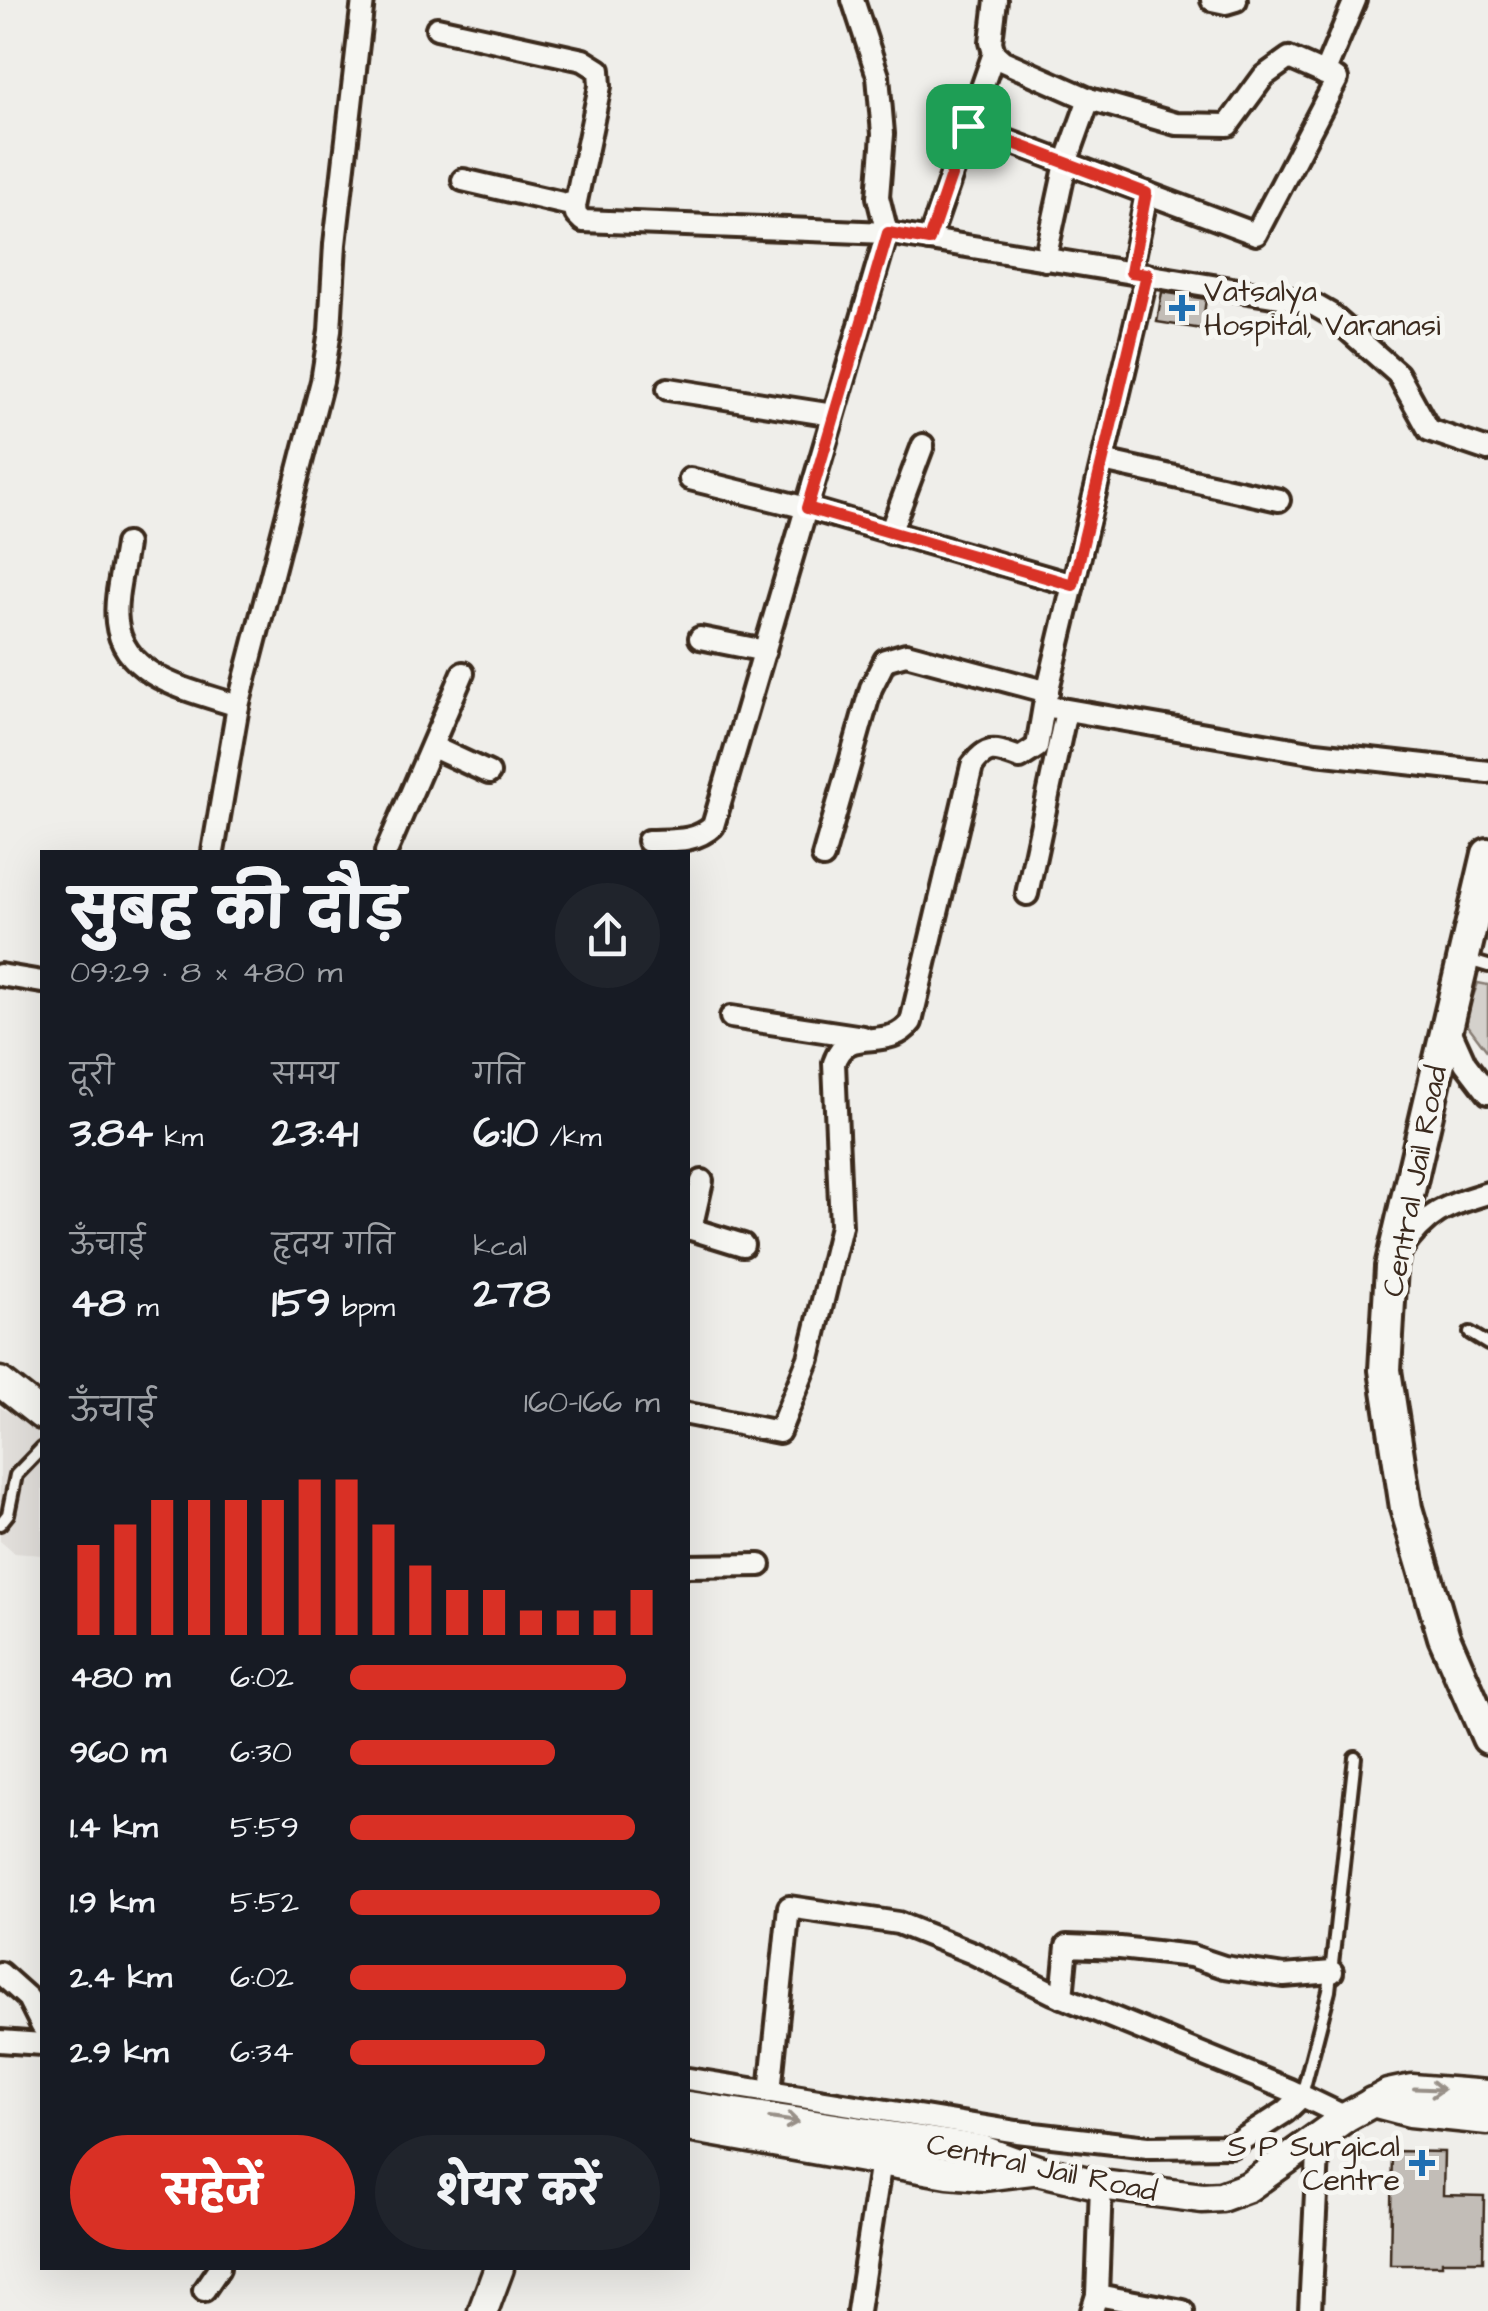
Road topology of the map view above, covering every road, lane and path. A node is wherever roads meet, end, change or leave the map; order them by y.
1 (363, 0) edge
2 (853, 0) edge
3 (996, 0) edge
4 (1212, 0) edge
5 (1236, 0) edge
6 (1355, 0) edge
7 (438, 28) dead end
8 (994, 54) junction
9 (1324, 74) junction
10 (1089, 99) junction
11 (968, 126) junction
12 (1066, 163) junction
13 (463, 180) dead end
14 (1146, 193) junction
15 (575, 206) junction
16 (888, 233) junction
17 (929, 240) junction
18 (1045, 260) junction
19 (1139, 274) junction
20 (668, 389) dead end
21 (833, 415) junction
22 (923, 444) dead end
23 (1488, 450) edge
24 (1102, 461) junction
25 (690, 479) dead end
26 (1279, 500) dead end
27 (807, 508) junction
28 (890, 533) junction
29 (126, 544) dead end
30 (1073, 585) junction
31 (700, 638) dead end
32 (766, 652) junction
33 (462, 672) dead end
34 (1046, 699) junction
35 (238, 706) junction
36 (1066, 710) junction
37 (432, 748) junction
38 (1488, 772) edge
39 (489, 773) dead end
40 (648, 841) dead end
41 (213, 850) edge
42 (387, 850) edge
43 (1488, 854) edge
44 (823, 857) dead end
45 (1028, 894) dead end
46 (1475, 962) edge
47 (0, 975) edge
48 (40, 982) edge
49 (731, 1018) dead end
50 (1446, 1022) junction
51 (865, 1038) junction
52 (1488, 1093) edge
53 (702, 1181) dead end
54 (1488, 1193) edge
55 (690, 1224) edge
56 (690, 1228) edge
57 (743, 1245) dead end
58 (1390, 1267) junction
59 (1470, 1332) dead end
60 (1488, 1344) edge
61 (0, 1382) edge
62 (40, 1414) edge
63 (690, 1414) edge
64 (40, 1450) edge
65 (0, 1524) edge
66 (760, 1565) dead end
67 (690, 1566) edge
68 (1488, 1738) edge
69 (1355, 1757) dead end
70 (1332, 1972) junction
71 (0, 1974) edge
72 (1062, 1997) junction
73 (40, 2022) edge
74 (0, 2041) edge
75 (40, 2044) edge
76 (690, 2079) edge
77 (770, 2092) junction
78 (1488, 2095) edge
79 (1302, 2096) junction
80 (1372, 2102) junction
81 (690, 2106) edge
82 (1346, 2117) junction
83 (1488, 2120) edge
84 (690, 2127) edge
85 (1319, 2136) junction
86 (881, 2161) junction
87 (1037, 2170) junction
88 (1101, 2185) junction
89 (218, 2270) edge
90 (498, 2270) edge
91 (204, 2290) dead end
92 (1095, 2303) edge
93 (483, 2311) edge
94 (858, 2311) edge
95 (1183, 2311) edge
96 (1310, 2311) edge

1 - 35 street
2 - 16 street
3 - 8 street
4 - 5 street
6 - 9 street
7 - 15 street
8 - 10 street
8 - 11 street
9 - 10 street
9 - 14 street
10 - 12 street
11 - 12 street
11 - 17 street
12 - 14 street
12 - 18 street
13 - 15 street
14 - 19 street
15 - 16 street
16 - 17 street
16 - 21 street
17 - 18 street
18 - 19 street
19 - 23 street
19 - 24 street
20 - 21 street
21 - 27 street
22 - 28 street
24 - 26 street
24 - 30 street
25 - 27 street
27 - 28 street
27 - 32 street
28 - 30 street
29 - 35 street
30 - 34 street
31 - 32 street
32 - 40 street
33 - 37 street
34 - 36 street
34 - 44 street
34 - 51 street
35 - 41 street
36 - 38 street
36 - 45 street
37 - 39 street
37 - 42 street
43 - 46 main road, Central Jail Road
46 - 50 main road, Central Jail Road
47 - 48 street
49 - 51 street
50 - 52 street
50 - 58 main road, Central Jail Road
51 - 63 street
53 - 55 street
54 - 58 street
56 - 57 street
58 - 68 main road, Central Jail Road
59 - 60 lane
61 - 62 street
64 - 65 lane
66 - 67 street
69 - 70 lane
70 - 72 street
70 - 79 lane
71 - 73 street
72 - 77 street
72 - 79 street
74 - 75 street
76 - 77 street
77 - 79 street
80 -> 78 street, Central Jail Road
79 - 82 street
80 - 82 street, Central Jail Road
80 - 83 street
81 -> 87 street, Central Jail Road
82 - 85 street, Central Jail Road
84 - 86 street
85 - 88 street, Central Jail Road
85 - 96 street
86 - 87 street
86 - 94 street
87 - 88 street, Central Jail Road
88 - 92 street
89 - 91 street
90 - 93 street
92 - 95 street

